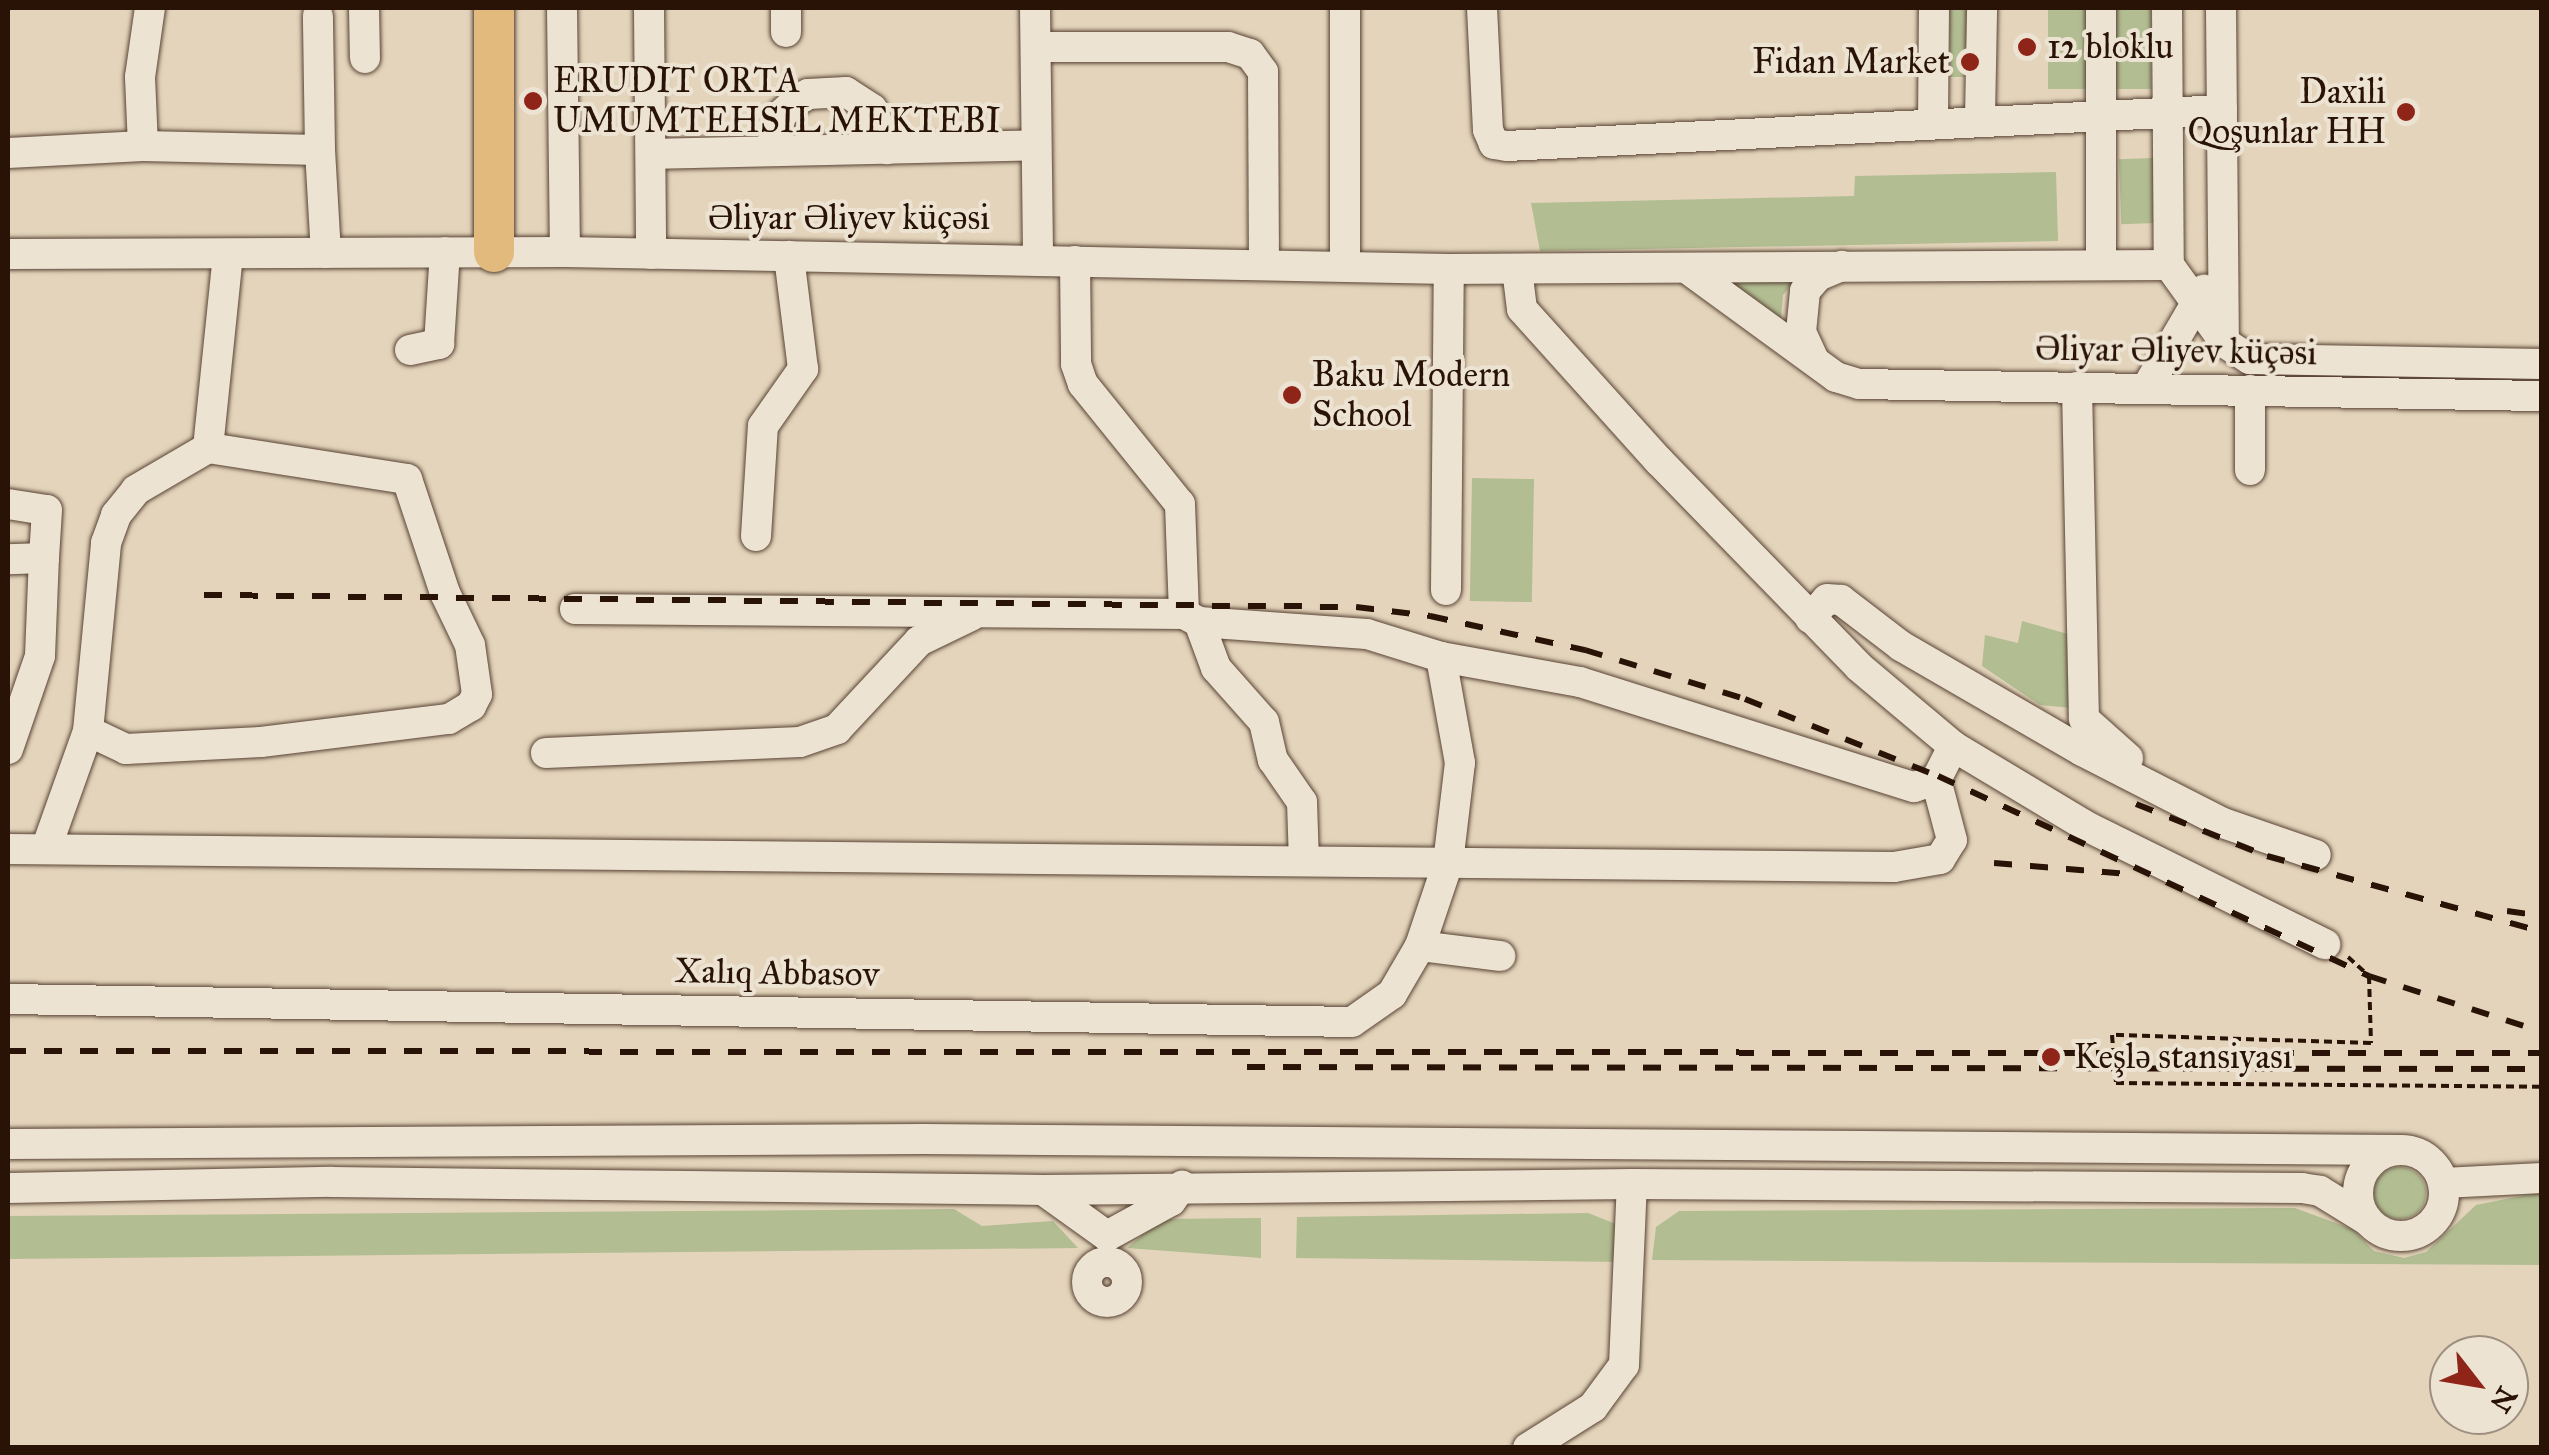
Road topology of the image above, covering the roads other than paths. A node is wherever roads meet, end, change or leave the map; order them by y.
1 (150, 8) edge
2 (364, 8) edge
3 (468, 8) edge
4 (494, 8) edge
5 (562, 8) edge
6 (650, 8) edge
7 (1035, 8) edge
8 (1345, 8) edge
9 (1482, 8) edge
10 (1934, 8) edge
11 (1982, 8) edge
12 (2102, 8) edge
13 (2167, 8) edge
14 (2221, 8) edge
15 (318, 16) dead end
16 (1037, 47) junction
17 (365, 58) dead end
18 (2168, 110) junction
19 (2222, 110) junction
20 (2100, 111) junction
21 (1980, 117) junction
22 (1932, 121) junction
23 (1036, 145) junction
24 (143, 146) junction
25 (887, 148) junction
26 (320, 150) junction
27 (770, 150) junction
28 (8, 153) edge
29 (652, 154) junction
30 (468, 251) junction
31 (326, 252) junction
32 (565, 252) junction
33 (8, 254) edge
34 (228, 254) junction
35 (651, 254) junction
36 (789, 256) junction
37 (1038, 258) junction
38 (1075, 261) junction
39 (2221, 261) junction
40 (1850, 263) junction
41 (2101, 263) junction
42 (1264, 264) junction
43 (2169, 265) junction
44 (1345, 266) junction
45 (1450, 268) junction
46 (1517, 269) junction
47 (1689, 270) junction
48 (2196, 303) junction
49 (2225, 343) junction
50 (410, 350) dead end
51 (1815, 362) junction
52 (2542, 364) edge
53 (2077, 387) junction
54 (2148, 387) junction
55 (2250, 390) junction
56 (2542, 396) edge
57 (208, 448) junction
58 (2250, 470) dead end
59 (8, 504) edge
60 (756, 536) dead end
61 (44, 558) junction
62 (8, 560) edge
63 (1446, 590) dead end
64 (575, 608) dead end
65 (978, 612) junction
66 (1192, 618) junction
67 (1810, 618) junction
68 (1441, 657) junction
69 (88, 731) junction
70 (1953, 746) junction
71 (8, 749) edge
72 (546, 754) dead end
73 (1936, 780) junction
74 (2144, 784) junction
75 (8, 848) edge
76 (46, 850) junction
77 (2316, 855) dead end
78 (1304, 862) junction
79 (1448, 862) junction
80 (2325, 944) road end
81 (1420, 946) junction
82 (1500, 956) dead end
83 (8, 999) edge
84 (8, 1144) edge
85 (2400, 1150) junction
86 (2542, 1178) edge
87 (2444, 1183) junction
88 (1632, 1184) junction
89 (1182, 1186) junction
90 (8, 1188) edge
91 (1043, 1190) junction
92 (2367, 1220) junction
93 (1528, 1448) edge

1 - 24 street
2 - 17 street
3 - 30 main road
4 - 30 main road
5 - 32 street
6 - 29 street
7 - 16 street
8 - 44 street
9 - 22 street
10 - 22 street
11 - 21 street
12 - 20 street
13 - 18 street
14 - 19 street
15 - 26 street
16 - 23 street
16 - 42 street
18 - 19 street
18 - 20 street
18 - 43 street
19 - 39 street
20 - 21 street
20 - 41 street
21 - 22 street
23 - 25 street
23 - 37 street
24 - 26 street
24 - 28 street
25 - 27 street
25 - 27 street
26 - 31 street
27 - 29 street
29 - 35 street
30 - 31 street, Əliyar Əliyev küçəsi
30 - 32 street, Əliyar Əliyev küçəsi
30 - 50 street
31 - 34 street, Əliyar Əliyev küçəsi
32 - 35 street, Əliyar Əliyev küçəsi
33 - 34 street, Əliyar Əliyev küçəsi
34 - 57 street
35 - 36 street, Əliyar Əliyev küçəsi
36 - 37 street, Əliyar Əliyev küçəsi
36 - 60 street
37 - 38 street, Əliyar Əliyev küçəsi
38 - 42 street, Əliyar Əliyev küçəsi
38 - 66 street
39 - 48 street
39 - 49 street
40 - 41 street, Əliyar Əliyev küçəsi
40 - 47 street, Əliyar Əliyev küçəsi
40 - 51 street
41 - 43 street, Əliyar Əliyev küçəsi
42 - 44 street, Əliyar Əliyev küçəsi
43 - 48 street, Əliyar Əliyev küçəsi
44 - 45 street, Əliyar Əliyev küçəsi
45 - 46 street, Əliyar Əliyev küçəsi
45 - 63 street
46 - 47 street, Əliyar Əliyev küçəsi
46 - 67 street
47 - 51 street, Əliyar Əliyev küçəsi
48 - 49 street, Əliyar Əliyev küçəsi
48 - 54 street
49 - 52 street, Əliyar Əliyev küçəsi
51 - 53 street, Əliyar Əliyev küçəsi
53 - 54 street, Əliyar Əliyev küçəsi
53 - 74 street
54 - 55 street, Əliyar Əliyev küçəsi
55 - 56 street, Əliyar Əliyev küçəsi
55 - 58 street
57 - 69 street
57 - 69 street
59 - 61 street
61 - 62 street
61 - 71 street
64 - 65 street
65 - 66 street
65 - 72 street
66 - 68 street
66 - 78 street
67 - 70 street
67 - 74 street
68 - 73 street
68 - 79 street, Xalıq Abbasov
69 - 76 street
70 - 73 street
70 - 80 street
73 - 79 street
74 - 77 street
75 - 76 street
76 - 78 street
78 - 79 street
79 - 81 street, Xalıq Abbasov
81 - 82 street
81 - 83 street, Xalıq Abbasov
84 - 85 street
85 - 87 street
85 - 92 street
86 - 87 street
87 - 92 street
88 - 89 street
88 - 92 street
88 - 93 street
89 - 91 street
89 - 91 street
90 - 91 street

